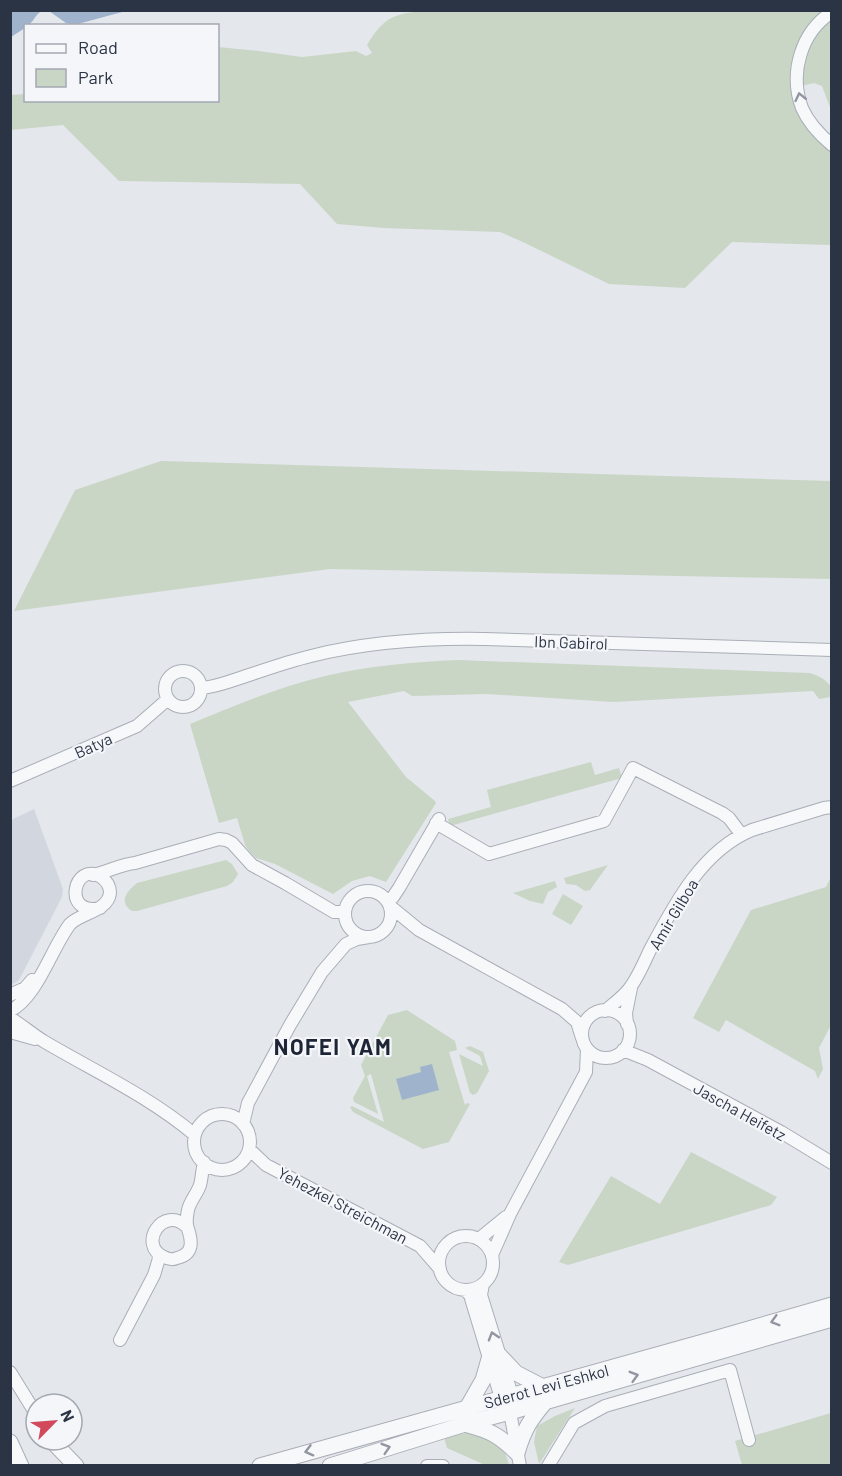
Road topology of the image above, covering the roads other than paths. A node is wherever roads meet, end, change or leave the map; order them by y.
1 (831, 12) edge
2 (831, 145) edge
3 (831, 651) edge
4 (201, 688) junction
5 (168, 699) junction
6 (10, 781) edge
7 (829, 806) edge
8 (741, 834) junction
9 (135, 863) junction
10 (93, 874) junction
11 (110, 889) junction
12 (76, 898) junction
13 (389, 904) junction
14 (100, 908) junction
15 (345, 915) junction
16 (386, 929) junction
17 (419, 930) junction
18 (369, 937) junction
19 (322, 972) junction
20 (631, 988) junction
21 (10, 995) edge
22 (562, 1009) junction
23 (10, 1011) edge
24 (602, 1011) junction
25 (10, 1018) edge
26 (627, 1024) junction
27 (10, 1032) edge
28 (629, 1038) junction
29 (42, 1041) junction
30 (585, 1043) junction
31 (623, 1050) junction
32 (606, 1058) junction
33 (648, 1060) junction
34 (586, 1072) junction
35 (176, 1118) junction
36 (238, 1120) junction
37 (203, 1122) junction
38 (195, 1135) junction
39 (249, 1149) junction
40 (204, 1162) junction
41 (831, 1163) edge
42 (238, 1165) junction
43 (266, 1165) junction
44 (217, 1169) junction
45 (200, 1186) junction
46 (189, 1209) junction
47 (510, 1214) junction
48 (174, 1220) junction
49 (187, 1227) junction
50 (479, 1239) junction
51 (448, 1243) junction
52 (420, 1246) junction
53 (492, 1255) junction
54 (164, 1257) junction
55 (440, 1269) junction
56 (483, 1284) junction
57 (465, 1290) junction
58 (831, 1305) edge
59 (831, 1319) edge
60 (120, 1340) dead end
61 (494, 1358) junction
62 (10, 1372) edge
63 (545, 1394) junction
64 (24, 1395) edge
65 (506, 1397) junction
66 (466, 1408) junction
67 (510, 1412) junction
68 (465, 1424) junction
69 (10, 1440) edge
70 (749, 1440) dead end
71 (58, 1452) edge
72 (63, 1452) edge
73 (519, 1459) edge
74 (21, 1466) edge
75 (27, 1466) edge
76 (66, 1466) edge
77 (76, 1466) edge
78 (260, 1466) edge
79 (330, 1466) edge
80 (427, 1466) edge
81 (443, 1466) edge
82 (548, 1466) edge

2 -> 1 street
3 - 4 street, Ibn Gabirol
4 - 5 street
4 - 5 street
5 - 6 street, Batya
7 - 8 street, Amir Gilboa
8 - 13 street
8 - 20 street, Amir Gilboa
9 - 10 street
9 - 11 street
9 - 15 street
10 - 11 street
10 - 12 street
11 - 14 street
12 - 14 street
12 - 21 street
13 - 15 street
13 - 16 street
13 - 17 street
14 - 23 street
15 - 18 street
15 - 19 street
16 - 17 street
16 - 18 street
17 - 22 street
18 - 19 street
19 - 36 street
20 - 24 street, Amir Gilboa
20 - 26 street, Amir Gilboa
22 - 24 street
22 - 30 street
24 - 26 street
24 - 30 street
25 - 29 street
26 - 28 street
27 - 29 street
28 - 31 street
28 - 33 street
29 - 35 street
30 - 32 street
30 - 34 street
31 - 32 street
31 - 33 street
32 - 34 street
33 - 41 street, Jascha Heifetz
34 - 47 street
35 - 37 street
35 - 38 street
36 - 37 street
36 - 39 street
37 - 38 street
38 - 40 street
39 - 42 street
39 - 43 street
40 - 44 street
40 - 45 street
42 - 43 street
42 - 44 street
43 - 52 street, Yehezkel Streichman
44 - 45 street
45 - 46 street
46 - 48 street
46 - 49 street
47 - 50 street
47 - 53 street
48 - 49 street
48 - 54 street
49 - 54 street
50 - 51 street
50 - 53 street
51 - 52 street
51 - 55 street
52 - 55 street
53 - 56 street
54 - 60 street
55 - 57 street
56 - 57 street
61 -> 56 street
57 - 61 street
58 -> 63 street, Sderot Levi Eshkol
63 -> 59 street, Sderot Levi Eshkol
61 - 63 street
61 - 65 street
61 - 66 street
62 - 64 street
63 - 65 street, Sderot Levi Eshkol
63 - 67 street, Sderot Levi Eshkol
63 - 73 street
65 - 66 street, Sderot Levi Eshkol
65 - 67 street
66 -> 78 street, Sderot Levi Eshkol
67 - 68 street, Sderot Levi Eshkol
67 - 73 street
68 - 73 street
79 -> 68 street, Sderot Levi Eshkol
69 - 74 street
69 - 75 street
70 - 82 street
71 - 76 street
72 - 77 street
80 - 81 street

